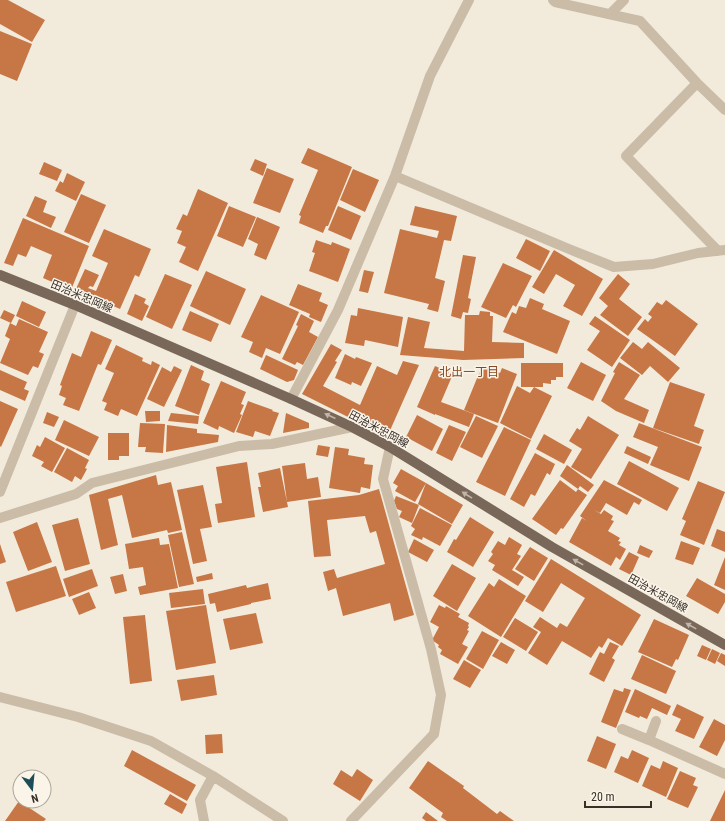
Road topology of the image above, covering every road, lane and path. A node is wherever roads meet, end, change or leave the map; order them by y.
1 (469, 0) edge
2 (553, 0) edge
3 (624, 0) edge
4 (610, 14) junction
5 (697, 83) junction
6 (725, 110) edge
7 (395, 176) junction
8 (722, 250) edge
9 (0, 274) edge
10 (75, 305) junction
11 (291, 399) junction
12 (352, 427) junction
13 (390, 447) junction
14 (0, 492) edge
15 (0, 518) edge
16 (725, 645) edge
17 (0, 697) edge
18 (656, 721) dead end
19 (622, 729) dead end
20 (649, 740) junction
21 (725, 774) edge
22 (213, 776) junction
23 (204, 821) edge
24 (283, 821) edge
25 (351, 821) edge

1 - 7 street
2 - 4 street
3 - 4 street
4 - 5 street
5 - 6 street
5 - 8 street
7 - 8 street
7 - 11 street
9 - 10 main road, 田治米忠岡線
10 - 11 main road, 田治米忠岡線
10 - 14 street
12 -> 11 main road, 田治米忠岡線
12 - 13 main road, 田治米忠岡線
12 - 15 street
16 -> 13 main road, 田治米忠岡線
13 - 25 street
17 - 22 street
18 - 20 street
19 - 20 street
20 - 21 street
22 - 23 street
22 - 24 street

